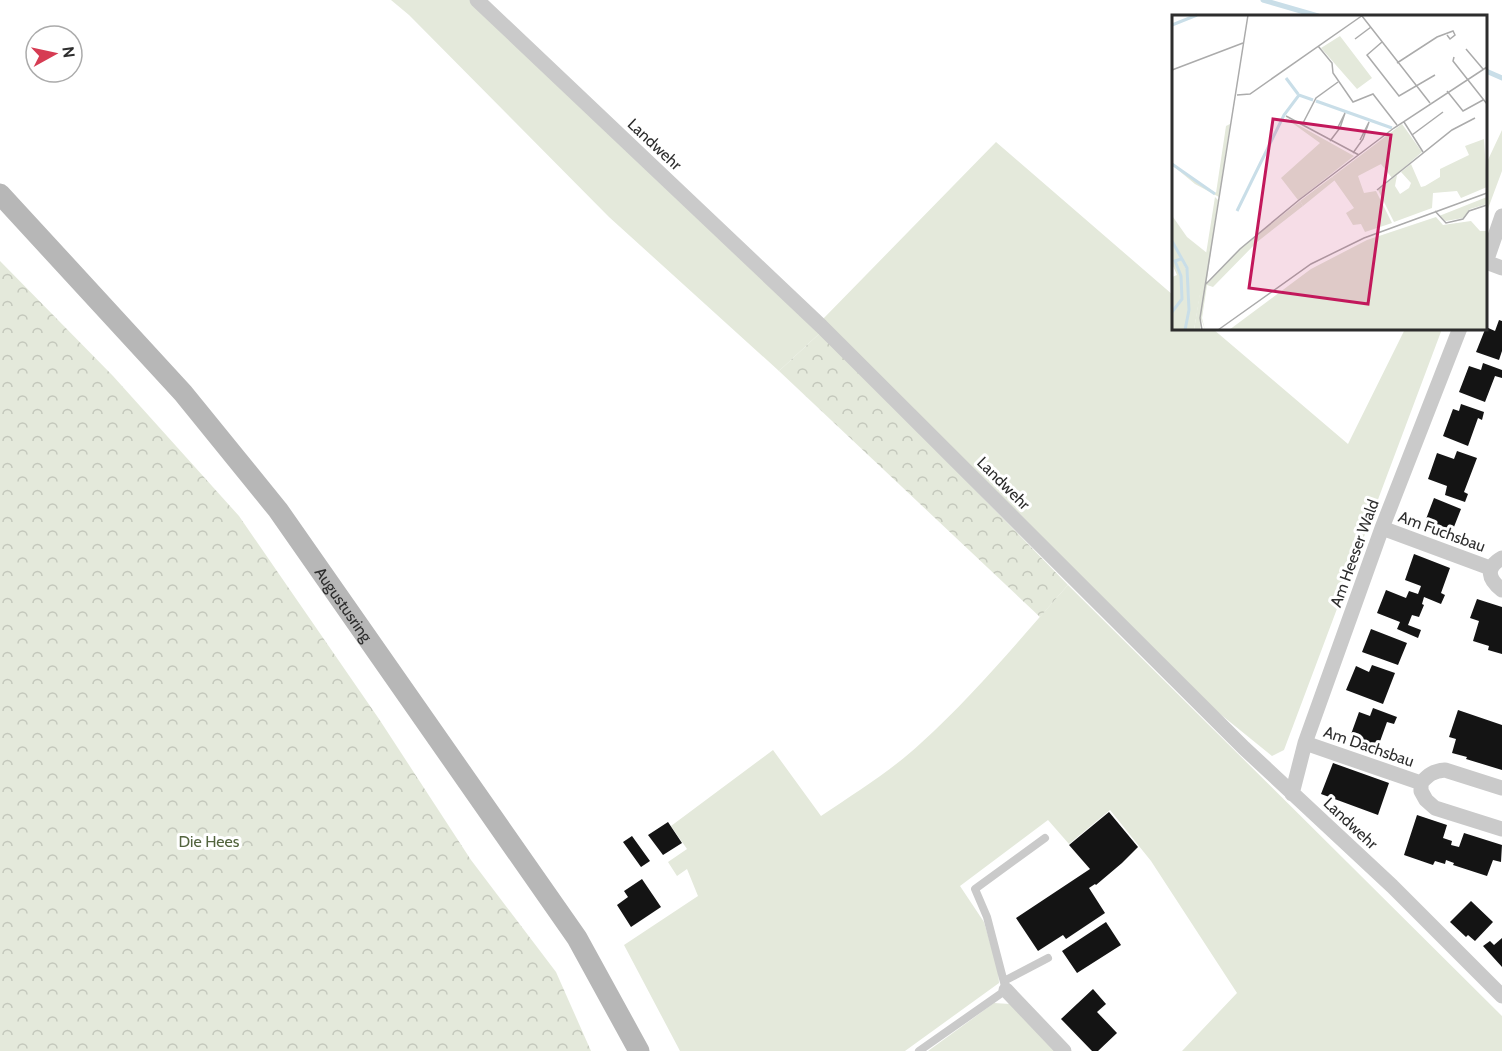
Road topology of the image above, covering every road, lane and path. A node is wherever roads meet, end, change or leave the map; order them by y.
1 (477, 0) edge
2 (0, 194) edge
3 (1502, 216) edge
4 (1487, 259) edge
5 (1487, 262) edge
6 (1502, 268) edge
7 (1459, 330) edge
8 (1382, 528) junction
9 (1496, 563) edge
10 (1502, 590) edge
11 (1305, 742) junction
12 (1421, 783) junction
13 (1502, 788) edge
14 (1292, 794) junction
15 (1502, 829) edge
16 (1045, 838) dead end
17 (1048, 958) dead end
18 (1005, 986) junction
19 (1502, 996) edge
20 (639, 1051) edge
21 (919, 1051) edge
22 (1064, 1051) edge

1 - 14 street, Landwehr
2 - 20 main road, Augustusring
3 - 4 street
5 - 6 street
7 - 8 street, Am Heeser Wald
8 - 9 street, Am Fuchsbau
8 - 11 street, Am Heeser Wald
9 - 10 street, Am Fuchsbau
11 - 12 street, Am Dachsbau
11 - 14 street, Am Heeser Wald
12 - 13 street, Am Dachsbau
12 - 15 street, Am Dachsbau
14 - 19 street, Landwehr
16 - 18 lane
17 - 18 lane
18 - 21 lane
18 - 22 street

